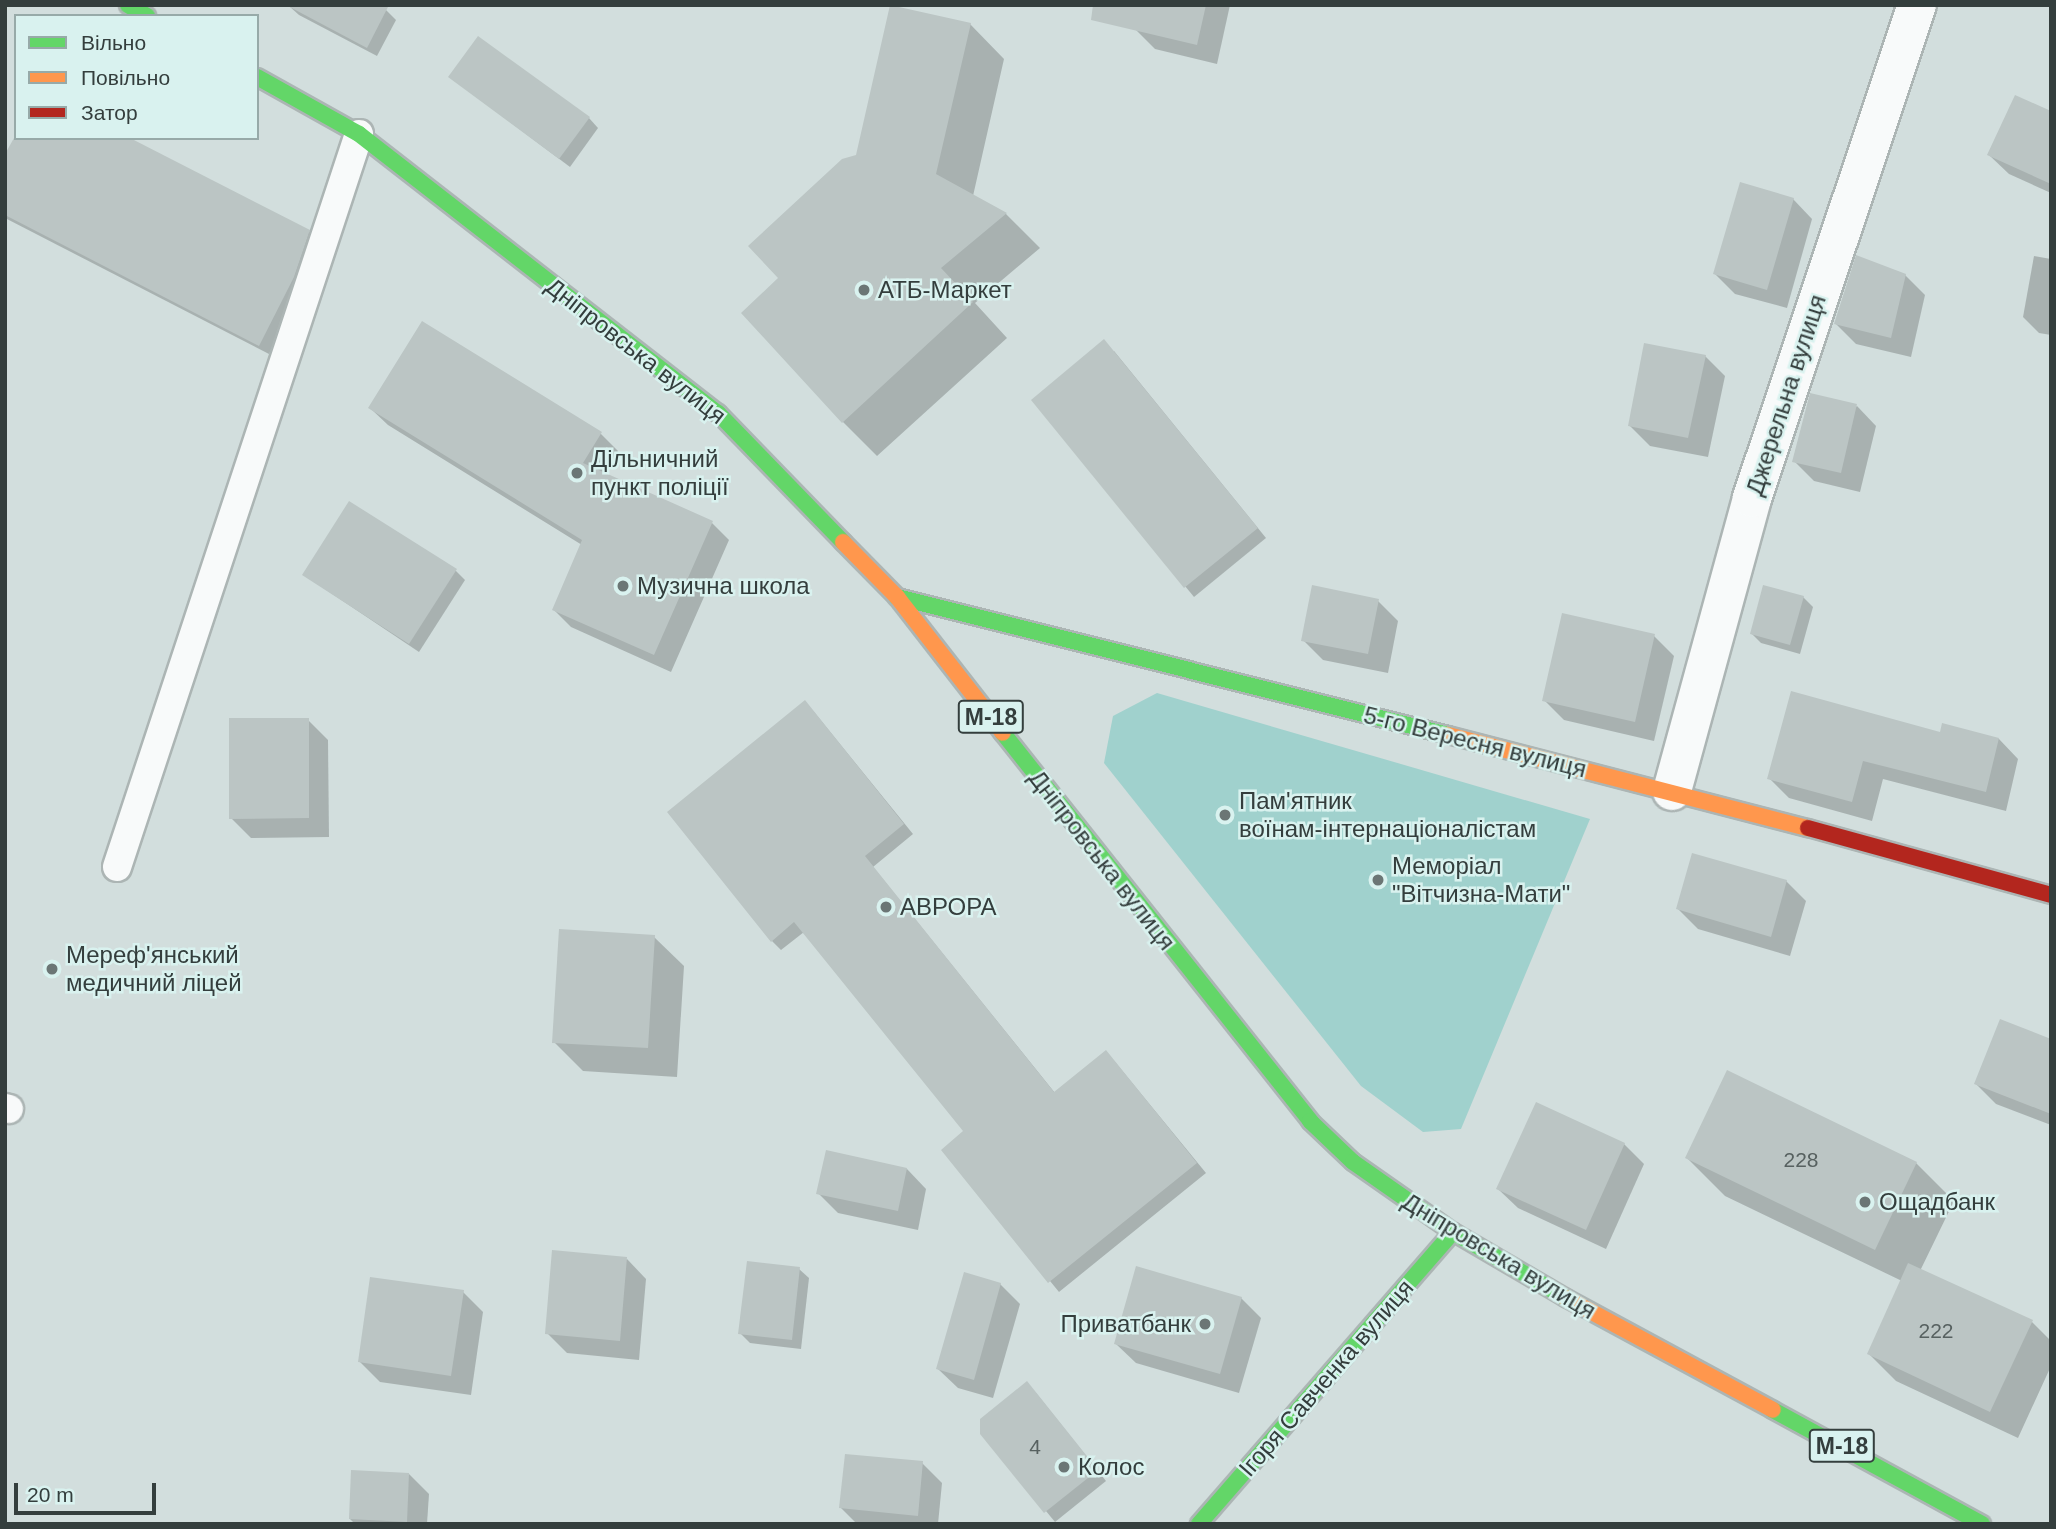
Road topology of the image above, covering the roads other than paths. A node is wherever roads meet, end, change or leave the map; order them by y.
1 (128, 5) edge
2 (1917, 5) edge
3 (144, 14) edge
4 (259, 79) edge
5 (359, 134) junction
6 (897, 597) junction
7 (1672, 791) junction
8 (117, 867) dead end
9 (2051, 895) edge
10 (1453, 1232) junction
11 (1199, 1523) edge
12 (1982, 1524) edge

1 - 3 main road
2 - 7 street, Джерельна вулиця
4 - 5 main road, Дніпровська вулиця / М-18
5 - 6 main road, Дніпровська вулиця / М-18
5 - 8 lane
6 - 7 main road, 5-го Вересня вулиця
6 - 10 main road, Дніпровська вулиця / М-18
7 - 9 main road, 5-го Вересня вулиця
10 - 11 main road, Ігоря Савченка вулиця
10 - 12 main road, Дніпровська вулиця / М-18

